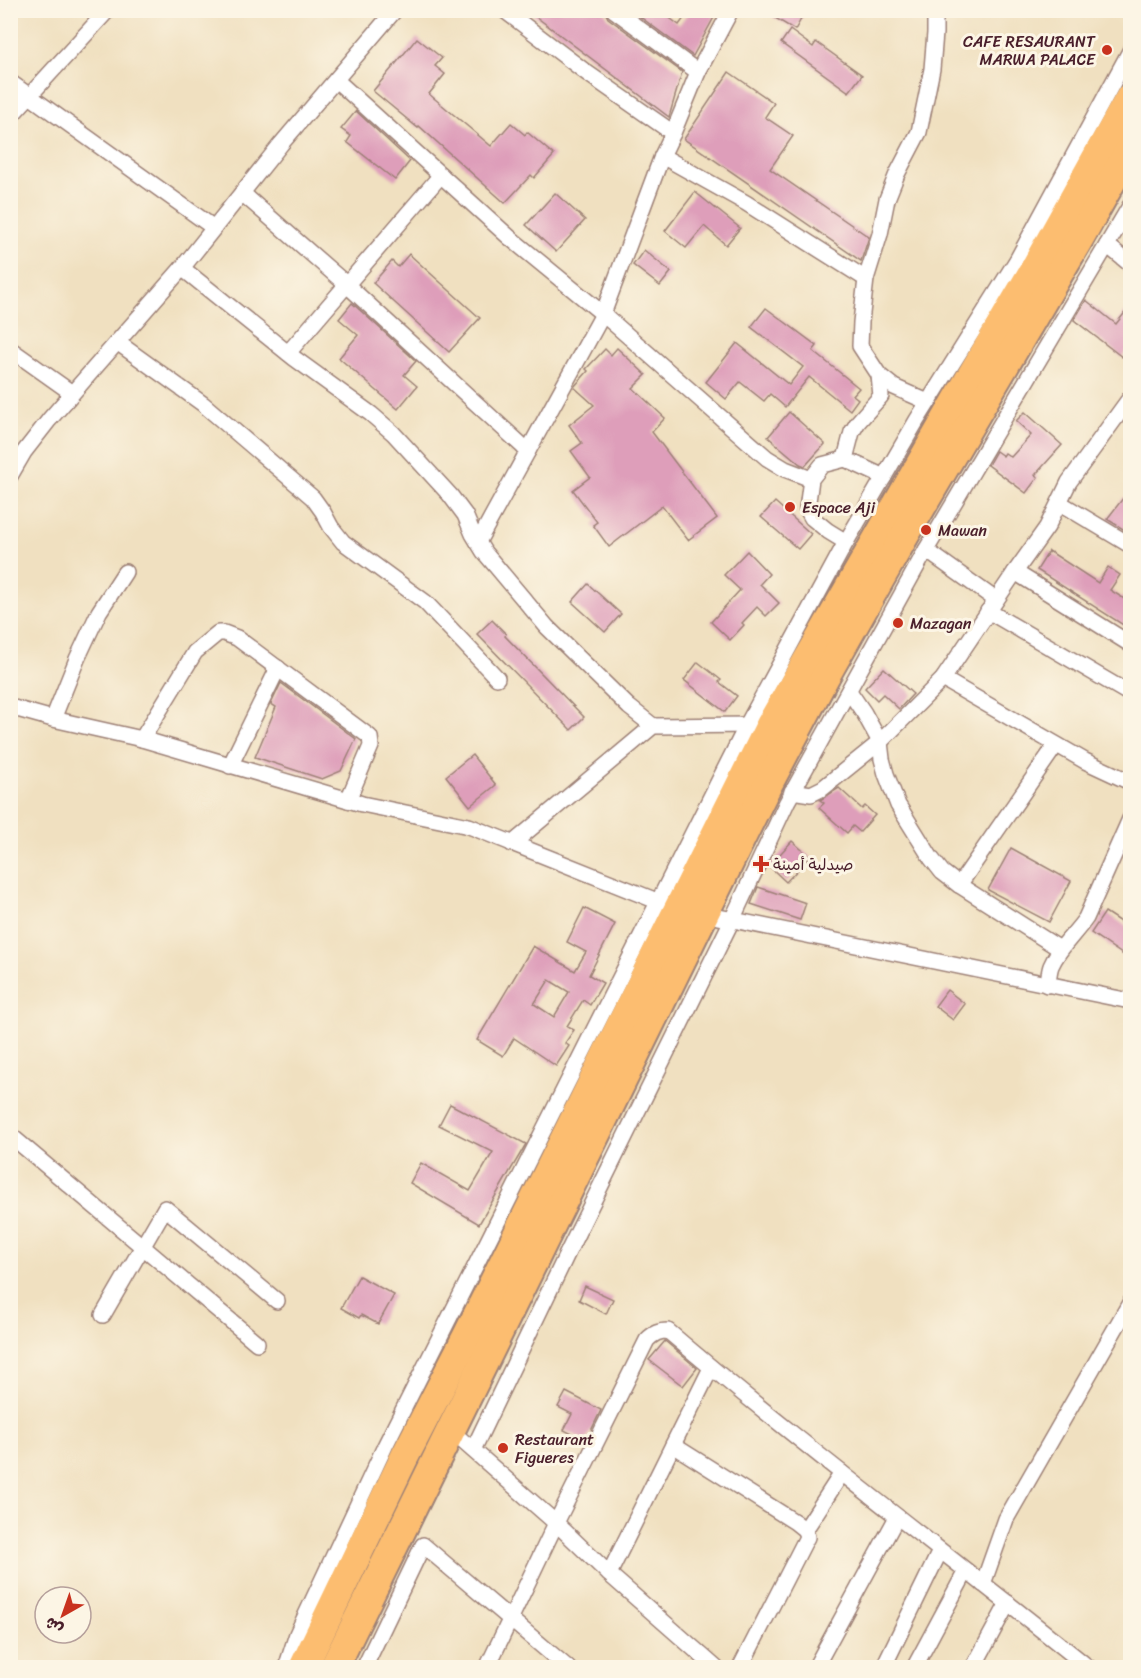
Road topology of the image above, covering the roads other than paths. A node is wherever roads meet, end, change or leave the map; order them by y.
1 (108, 10) edge
2 (395, 10) edge
3 (504, 10) edge
4 (614, 10) edge
5 (730, 10) edge
6 (935, 10) edge
7 (1131, 51) edge
8 (698, 72) junction
9 (336, 80) junction
10 (10, 82) edge
11 (29, 95) junction
12 (1131, 97) edge
13 (10, 117) edge
14 (673, 133) junction
15 (1131, 149) edge
16 (662, 156) junction
17 (441, 175) junction
18 (242, 193) junction
19 (1131, 206) edge
20 (214, 228) junction
21 (1107, 244) junction
22 (1131, 264) edge
23 (182, 268) junction
24 (867, 279) junction
25 (347, 285) junction
26 (603, 314) junction
27 (117, 342) junction
28 (10, 349) edge
29 (288, 353) junction
30 (879, 375) junction
31 (72, 393) junction
32 (1131, 398) edge
33 (928, 402) junction
34 (528, 451) junction
35 (845, 459) junction
36 (10, 476) edge
37 (884, 477) junction
38 (811, 479) junction
39 (1060, 503) junction
40 (478, 542) junction
41 (846, 542) junction
42 (1131, 545) edge
43 (926, 550) junction
44 (125, 572) dead end
45 (1015, 572) junction
46 (992, 605) junction
47 (1131, 644) edge
48 (278, 668) junction
49 (496, 678) dead end
50 (943, 679) junction
51 (849, 691) junction
52 (1131, 694) edge
53 (10, 708) edge
54 (53, 719) junction
55 (759, 725) junction
56 (653, 726) junction
57 (142, 740) junction
58 (880, 742) junction
59 (1056, 745) junction
60 (230, 766) junction
61 (1131, 782) edge
62 (792, 791) junction
63 (348, 800) junction
64 (1131, 819) edge
65 (512, 844) junction
66 (959, 885) junction
67 (680, 908) junction
68 (732, 920) junction
69 (1060, 949) junction
70 (1047, 985) junction
71 (1131, 1001) edge
72 (10, 1135) edge
73 (143, 1246) junction
74 (277, 1301) dead end
75 (1131, 1303) edge
76 (102, 1315) dead end
77 (257, 1342) dead end
78 (711, 1368) junction
79 (450, 1430) junction
80 (673, 1446) junction
81 (473, 1450) junction
82 (842, 1473) junction
83 (897, 1517) junction
84 (556, 1523) junction
85 (805, 1530) junction
86 (412, 1537) junction
87 (940, 1551) junction
88 (966, 1571) junction
89 (609, 1574) junction
90 (982, 1584) junction
91 (1008, 1603) junction
92 (510, 1619) junction
93 (977, 1666) edge
94 (286, 1668) edge
95 (303, 1668) edge
96 (334, 1668) edge
97 (364, 1668) edge
98 (487, 1668) edge
99 (568, 1668) edge
100 (716, 1668) edge
101 (740, 1668) edge
102 (815, 1668) edge
103 (883, 1668) edge
104 (915, 1668) edge
105 (1089, 1668) edge

1 - 11 street
2 - 9 street
3 - 14 street
4 - 8 street
5 - 8 street
6 - 24 street
7 - 33 street
8 - 14 street
9 - 17 street
9 - 18 street
10 - 11 street
11 - 13 street
11 - 20 street
12 - 55 highway
14 - 16 street
15 - 67 highway
16 - 24 street
16 - 26 street
17 - 25 street
17 - 26 street
18 - 20 street
18 - 25 street
19 - 21 street
20 - 23 street
21 - 22 street
21 - 43 street
23 - 27 street
23 - 29 street
24 - 30 street
25 - 29 street
25 - 34 street
26 - 34 street
26 - 38 street
27 - 31 street
27 - 49 street
28 - 31 street
29 - 40 street
30 - 33 street
30 - 35 street
31 - 36 street
32 - 39 street
33 - 37 street
34 - 40 street
35 - 37 street
35 - 38 street
37 - 41 street
38 - 41 street
39 - 42 street
39 - 45 street
40 - 56 street
41 - 55 street
43 - 46 street
43 - 51 street
44 - 54 street
45 - 46 street
45 - 47 street
46 - 50 street
46 - 52 street
48 - 57 street
48 - 60 street
48 - 63 street
50 - 58 street
50 - 59 street
51 - 58 street
51 - 62 street
53 - 54 street
54 - 57 street
55 - 56 street
55 - 67 highway
56 - 65 street
57 - 60 street
58 - 62 street
58 - 66 street
59 - 61 street
59 - 66 street
60 - 63 street
62 - 68 street
63 - 65 street
64 - 69 street
65 - 67 street
66 - 69 street
67 - 68 street
67 - 79 highway
67 - 94 street
67 - 95 highway
68 - 70 street
68 - 81 street
69 - 70 street
70 - 71 street
72 - 73 street
73 - 74 street
73 - 76 street
73 - 77 street
75 - 90 street
78 - 80 street
78 - 82 street
78 - 84 street
79 - 81 street
79 - 86 highway
80 - 85 street
80 - 89 street
81 - 84 street
82 - 83 street
82 - 85 street
83 - 87 street
83 - 102 street
84 - 89 street
84 - 92 street
85 - 101 street
86 - 92 street
86 - 96 highway
86 - 97 street
87 - 88 street
87 - 103 street
88 - 90 street
88 - 104 street
89 - 100 street
90 - 91 street
91 - 93 street
91 - 105 street
92 - 98 street
92 - 99 street

